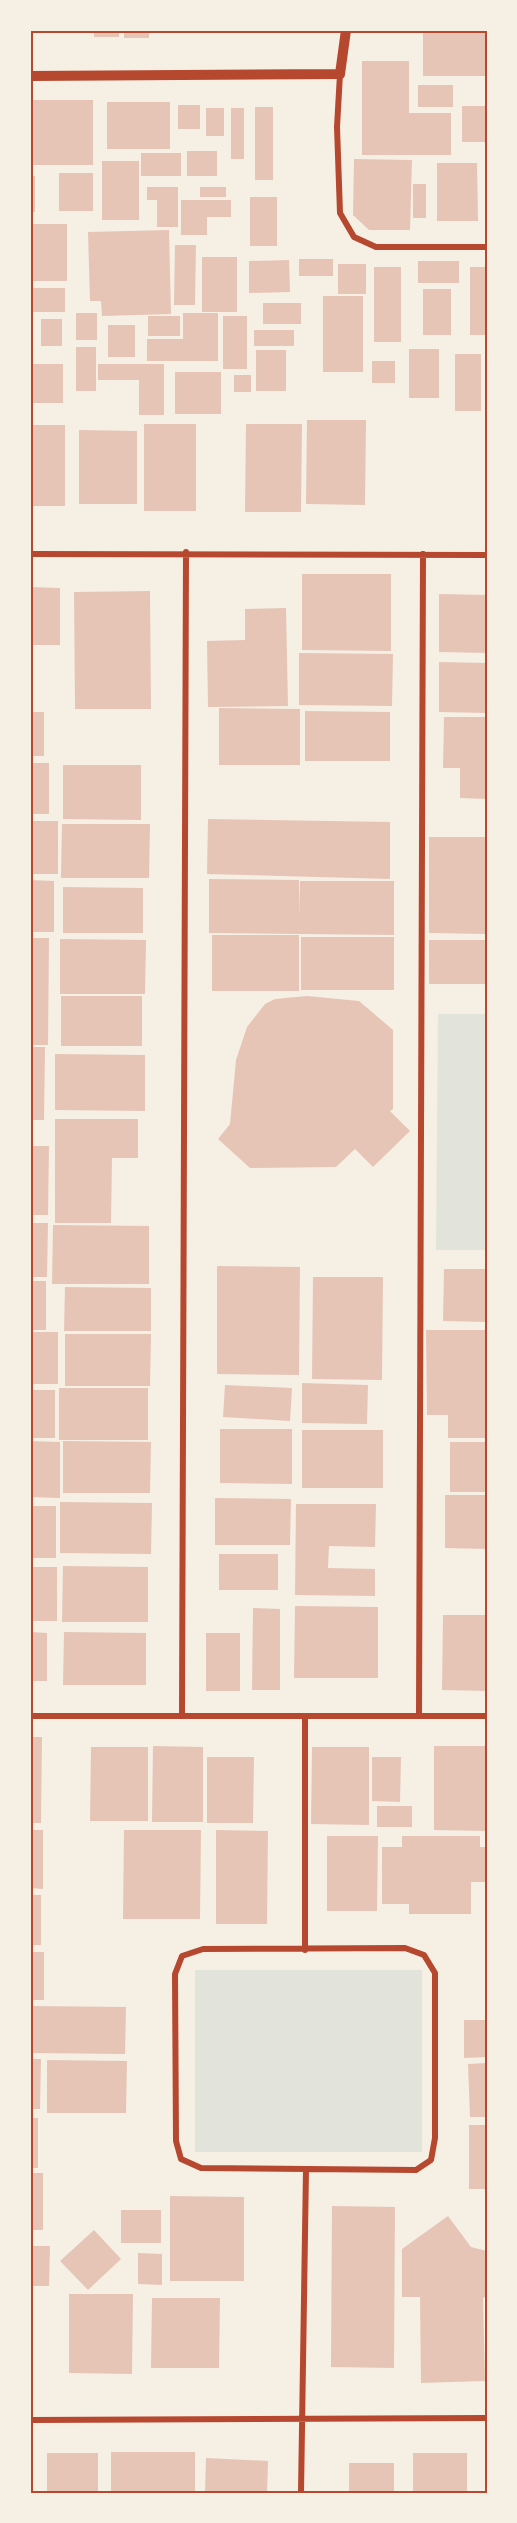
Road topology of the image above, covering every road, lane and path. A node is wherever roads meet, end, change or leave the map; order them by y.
1 (346, 30) edge
2 (340, 74) junction
3 (30, 76) edge
4 (487, 247) edge
5 (186, 552) junction
6 (30, 554) edge
7 (423, 554) junction
8 (487, 555) edge
9 (30, 1716) edge
10 (183, 1716) junction
11 (305, 1716) junction
12 (419, 1716) junction
13 (487, 1716) edge
14 (305, 1950) junction
15 (306, 2169) junction
16 (302, 2418) junction
17 (487, 2418) edge
18 (30, 2420) edge
19 (301, 2493) edge

1 - 2 street
2 - 3 street
2 - 4 street
5 - 6 street
5 - 7 street
5 - 10 street
7 - 8 street
7 - 12 street
9 - 10 street
10 - 11 street
11 - 12 street
11 - 14 street
12 - 13 street
14 - 15 street
14 - 15 street
15 - 16 street
16 - 17 street
16 - 18 street
16 - 19 street

